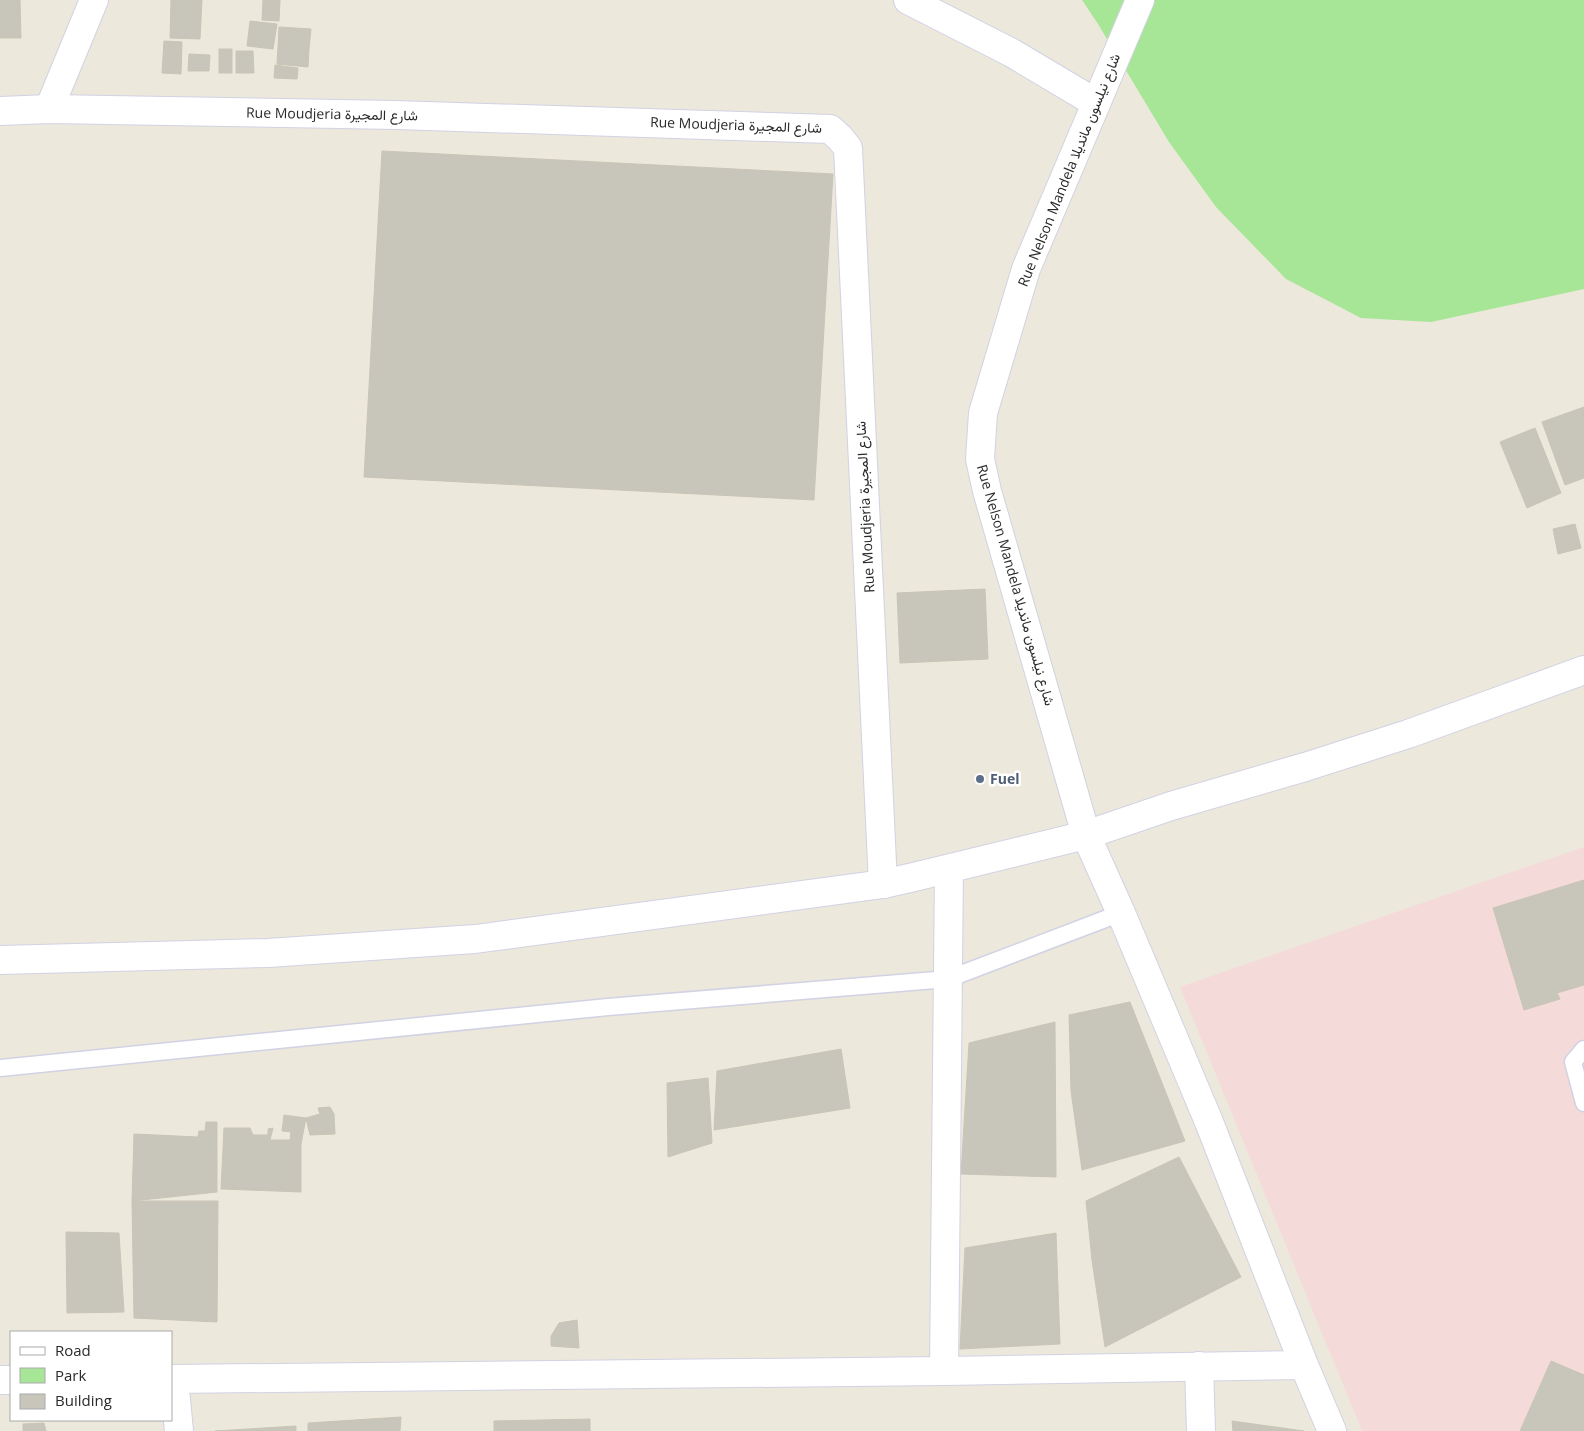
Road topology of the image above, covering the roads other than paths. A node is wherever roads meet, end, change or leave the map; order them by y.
1 (94, 0) edge
2 (908, 0) edge
3 (1140, 0) edge
4 (1096, 103) junction
5 (49, 109) junction
6 (0, 111) edge
7 (1584, 670) edge
8 (1086, 835) junction
9 (949, 869) junction
10 (883, 884) junction
11 (1122, 913) junction
12 (0, 960) edge
13 (948, 979) junction
14 (1584, 1049) edge
15 (0, 1068) edge
16 (1584, 1103) edge
17 (1304, 1365) junction
18 (1199, 1366) junction
19 (944, 1371) junction
20 (173, 1379) edge
21 (180, 1431) edge
22 (1201, 1431) edge
23 (1332, 1431) edge

1 - 5 street
2 - 4 street
3 - 4 street, Rue Nelson Mandela شارع نيلسون مانديلا
4 - 8 street, Rue Nelson Mandela شارع نيلسون مانديلا
5 - 6 street, Rue Moudjeria شارع المجيرة
5 - 10 street, Rue Moudjeria شارع المجيرة
7 - 8 street
8 - 9 street
8 - 11 street, Rue Nelson Mandela شارع نيلسون مانديلا
9 - 10 street
9 - 13 street
10 - 12 street
11 - 13 lane
11 - 17 street, Rue Nelson Mandela شارع نيلسون مانديلا
13 - 15 lane
13 - 19 street
14 - 16 lane
17 - 18 street
17 - 23 street, Rue Nelson Mandela شارع نيلسون مانديلا
18 - 19 street
18 - 22 street
19 - 20 street
20 - 21 street

